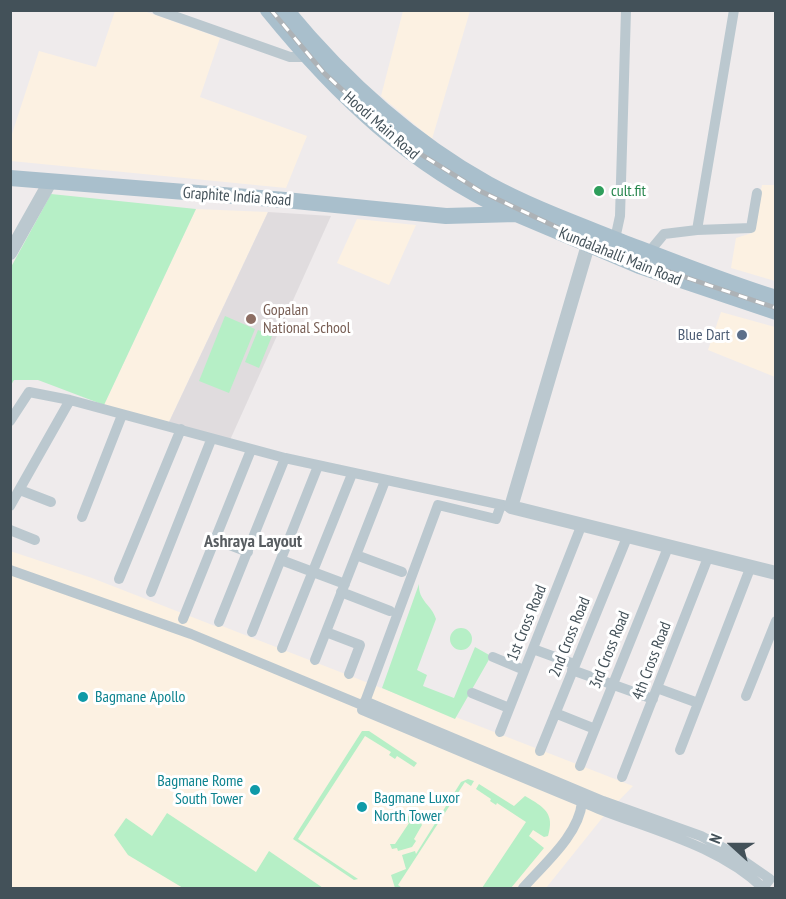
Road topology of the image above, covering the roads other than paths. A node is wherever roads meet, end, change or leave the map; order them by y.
1 (157, 10) edge
2 (268, 10) edge
3 (286, 10) edge
4 (626, 10) edge
5 (734, 10) edge
6 (307, 57) junction
7 (10, 178) edge
8 (46, 181) junction
9 (488, 184) joint
10 (757, 193) dead end
11 (519, 208) junction
12 (463, 215) joint
13 (697, 230) junction
14 (10, 238) edge
15 (615, 239) junction
16 (588, 245) junction
17 (649, 252) junction
18 (10, 253) edge
19 (776, 298) edge
20 (776, 312) edge
21 (70, 400) junction
22 (122, 415) junction
23 (10, 421) edge
24 (181, 429) junction
25 (211, 440) junction
26 (251, 450) junction
27 (285, 458) junction
28 (318, 466) junction
29 (352, 474) junction
30 (385, 481) junction
31 (20, 490) junction
32 (51, 502) dead end
33 (10, 506) edge
34 (506, 506) junction
35 (82, 517) dead end
36 (582, 524) junction
37 (10, 530) edge
38 (628, 535) junction
39 (214, 539) junction
40 (35, 540) dead end
41 (669, 545) junction
42 (248, 552) junction
43 (356, 555) junction
44 (709, 555) junction
45 (280, 560) junction
46 (751, 566) junction
47 (10, 570) edge
48 (313, 572) junction
49 (402, 572) dead end
50 (776, 573) edge
51 (118, 579) dead end
52 (343, 588) junction
53 (151, 592) dead end
54 (390, 611) dead end
55 (183, 619) dead end
56 (776, 621) edge
57 (219, 622) dead end
58 (252, 632) dead end
59 (326, 632) junction
60 (282, 648) dead end
61 (533, 649) junction
62 (492, 657) dead end
63 (315, 660) dead end
64 (573, 667) junction
65 (524, 670) junction
66 (349, 674) dead end
67 (613, 684) junction
68 (657, 688) junction
69 (472, 693) dead end
70 (746, 696) dead end
71 (653, 699) junction
72 (698, 703) junction
73 (364, 706) junction
74 (509, 708) junction
75 (555, 713) junction
76 (595, 729) junction
77 (500, 732) dead end
78 (680, 750) dead end
79 (540, 751) dead end
80 (580, 766) dead end
81 (622, 777) dead end
82 (582, 802) junction
83 (757, 885) edge
84 (523, 888) edge

1 - 6 street
2 - 6 main road, Hoodi Main Road
3 - 9 main road, Hoodi Main Road
4 - 15 street
5 - 13 street
6 - 11 main road, Hoodi Main Road
7 - 8 main road, Graphite India Road
8 - 12 main road, Graphite India Road
8 - 14 street
8 - 18 street
9 - 11 main road, Kundalahalli Main Road
10 - 13 street
11 - 12 main road, Kundalahalli Main Road
11 - 15 main road, Kundalahalli Main Road
11 - 16 main road, Kundalahalli Main Road
13 - 17 street
15 - 17 main road, Kundalahalli Main Road
16 - 20 main road, Kundalahalli Main Road
16 - 34 street
17 - 19 main road, Kundalahalli Main Road
21 - 22 street
21 - 23 street
21 - 31 street
22 - 24 street
22 - 35 street
24 - 25 street
24 - 51 street
25 - 26 street
25 - 53 street
26 - 27 street
26 - 39 street
27 - 28 street
27 - 42 street
28 - 29 street
28 - 45 street
29 - 30 street
29 - 48 street
30 - 34 street
30 - 43 street
31 - 32 street
31 - 33 street
34 - 36 street
34 - 73 street
36 - 38 street
36 - 61 street, 1st Cross Road
37 - 40 street
38 - 41 street
38 - 64 street, 2nd Cross Road
39 - 42 street
39 - 55 street
41 - 44 street
41 - 67 street, 3rd Cross Road
42 - 57 street
43 - 49 street
43 - 52 street
44 - 46 street
44 - 68 street, 4th Cross Road
45 - 48 street
45 - 58 street
46 - 50 street
46 - 72 street
47 - 73 street
48 - 52 street
48 - 60 street
52 - 54 street
52 - 59 street
56 - 70 street
59 - 63 street
59 - 66 street
61 - 64 street
61 - 65 street, 1st Cross Road
62 - 65 street
64 - 67 street
64 - 75 street, 2nd Cross Road
65 - 74 street, 1st Cross Road
67 - 71 street
67 - 76 street, 3rd Cross Road
68 - 71 street, 4th Cross Road
68 - 72 street
69 - 74 street
71 - 81 street, 4th Cross Road
72 - 78 street
73 - 82 street
73 - 83 street
74 - 77 street, 1st Cross Road
75 - 76 street
75 - 79 street, 2nd Cross Road
76 - 80 street, 3rd Cross Road
82 - 83 street
82 - 84 street

